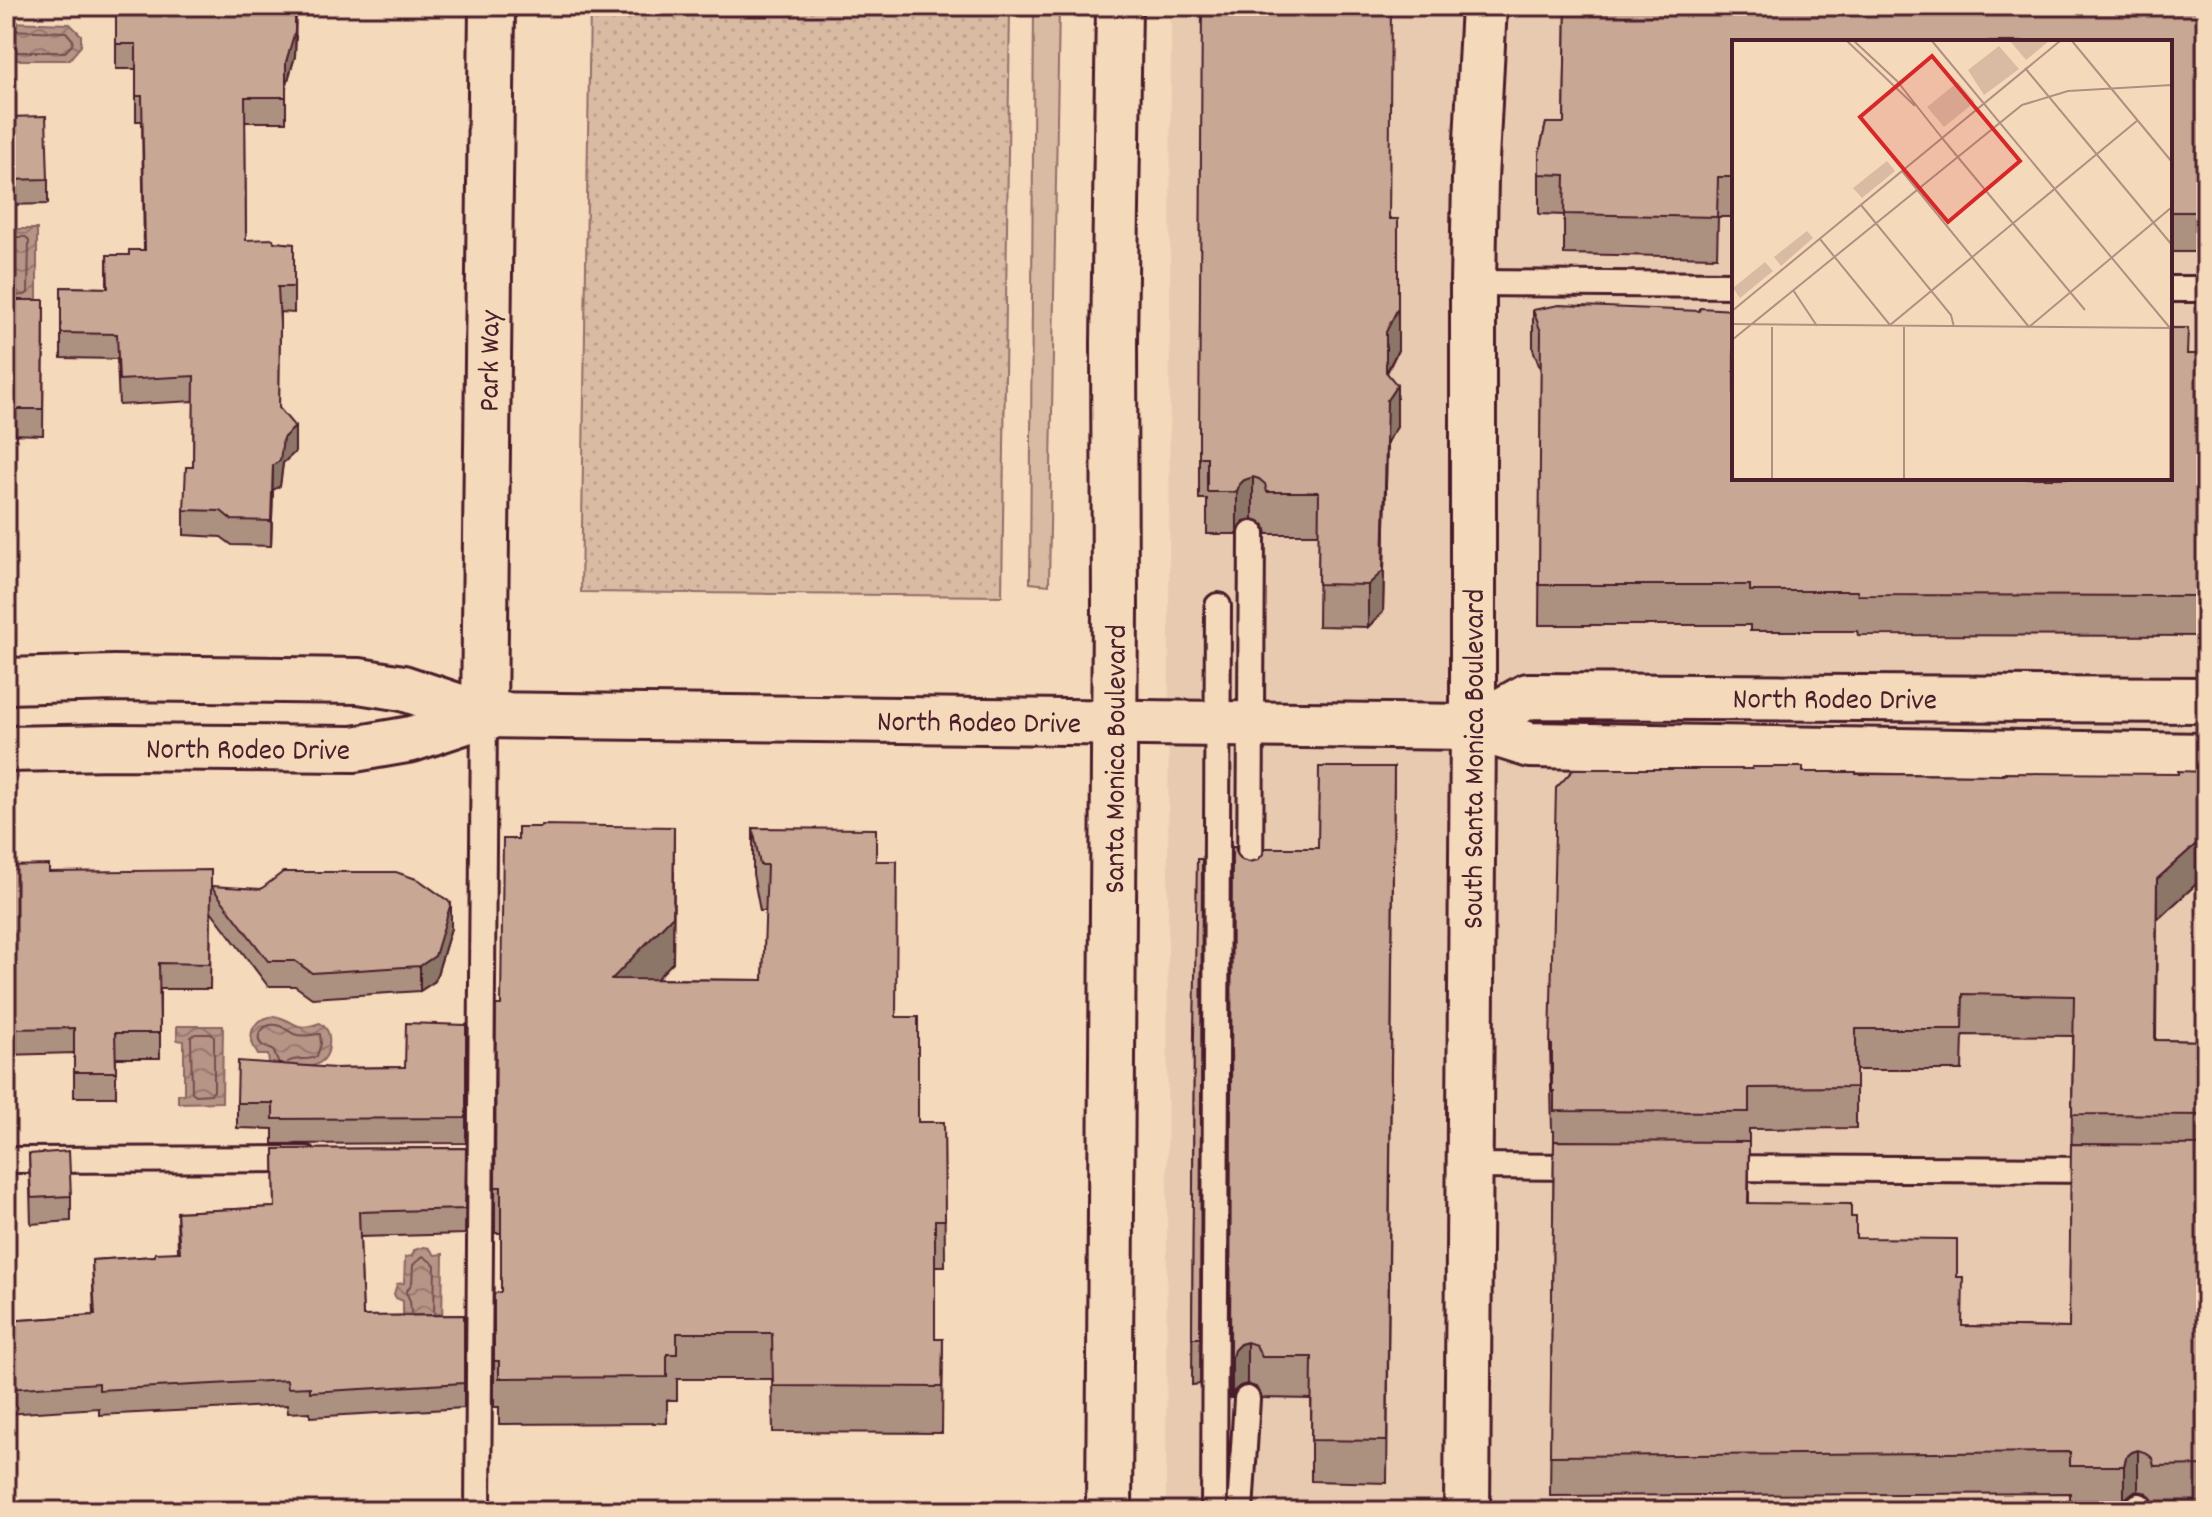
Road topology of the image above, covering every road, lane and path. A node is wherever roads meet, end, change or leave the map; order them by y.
1 (492, 6) edge
2 (1119, 6) edge
3 (1484, 6) edge
4 (1473, 283) junction
5 (1732, 285) edge
6 (2172, 289) edge
7 (2206, 289) edge
8 (1252, 534) dead end
9 (1218, 606) dead end
10 (6, 681) edge
11 (2206, 700) edge
12 (484, 715) junction
13 (1115, 723) junction
14 (1234, 724) junction
15 (1473, 727) junction
16 (6, 749) edge
17 (2206, 756) edge
18 (1250, 889) edge
19 (322, 1159) edge
20 (6, 1160) edge
21 (1469, 1166) junction
22 (1611, 1167) edge
23 (1689, 1168) edge
24 (2128, 1170) edge
25 (1247, 1399) dead end
26 (478, 1511) edge
27 (1109, 1511) edge
28 (1214, 1511) edge
29 (1240, 1511) edge
30 (1467, 1511) edge

1 - 12 main road, Park Way
2 - 13 main road, Santa Monica Boulevard
3 - 4 main road, South Santa Monica Boulevard
4 - 5 lane
4 - 15 main road, South Santa Monica Boulevard
6 - 7 lane
8 - 14 lane
9 - 14 lane
10 - 12 main road, North Rodeo Drive
11 - 15 main road, North Rodeo Drive
12 - 13 main road, North Rodeo Drive
12 - 16 main road, North Rodeo Drive
12 - 26 lane
13 - 14 main road, North Rodeo Drive
13 - 27 main road, Santa Monica Boulevard
14 - 15 main road, North Rodeo Drive
14 - 18 lane
14 - 28 lane
15 - 17 main road, North Rodeo Drive
15 - 21 main road, South Santa Monica Boulevard
19 - 20 lane
21 - 22 lane
21 - 30 main road, South Santa Monica Boulevard
23 - 24 lane
25 - 29 lane

